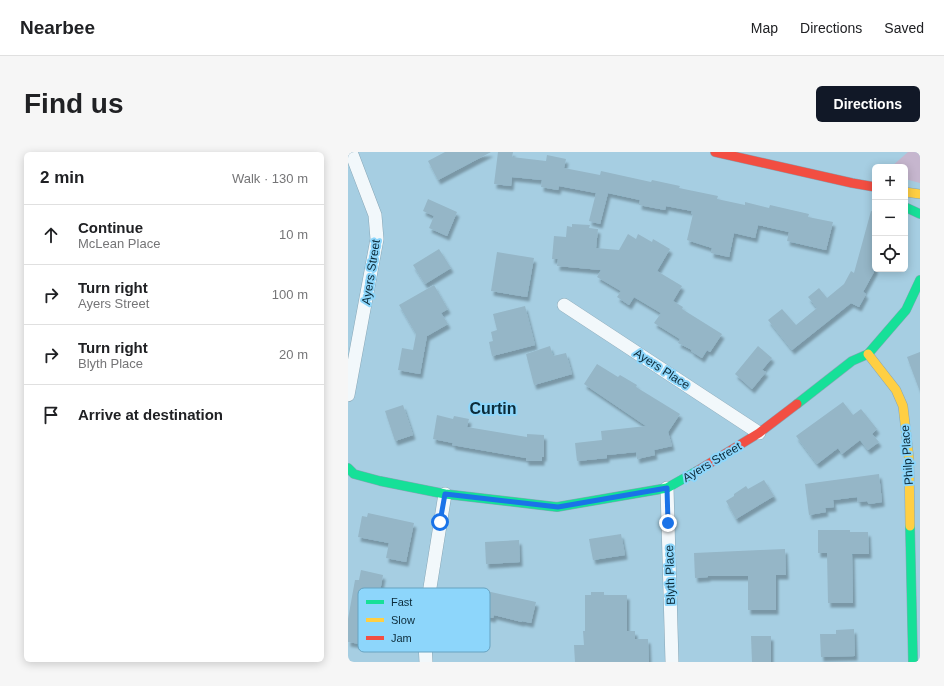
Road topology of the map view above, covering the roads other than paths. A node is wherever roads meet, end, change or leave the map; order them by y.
1 (351, 152) edge
2 (715, 152) edge
3 (852, 183) junction
4 (872, 186) edge
5 (908, 192) edge
6 (872, 193) edge
7 (920, 194) edge
8 (920, 201) edge
9 (908, 208) edge
10 (920, 214) edge
11 (920, 280) edge
12 (564, 305) dead end
13 (868, 354) junction
14 (348, 395) edge
15 (760, 433) junction
16 (348, 468) edge
17 (667, 488) junction
18 (445, 494) junction
19 (430, 588) edge
20 (425, 652) edge
21 (426, 662) edge
22 (672, 662) edge
23 (913, 662) edge

1 - 14 street, Ayers Street
2 - 3 street
3 - 4 street
3 - 6 street
5 - 7 street
8 - 10 street
9 - 10 street
11 - 13 street, Ayers Street
12 - 15 street, Ayers Place
13 - 15 street, Ayers Street
13 - 23 street, Philp Place
15 - 17 street, Ayers Street
16 - 18 street, Ayers Street
17 - 18 street, Ayers Street
17 - 22 street, Blyth Place
18 - 19 street
20 - 21 street

